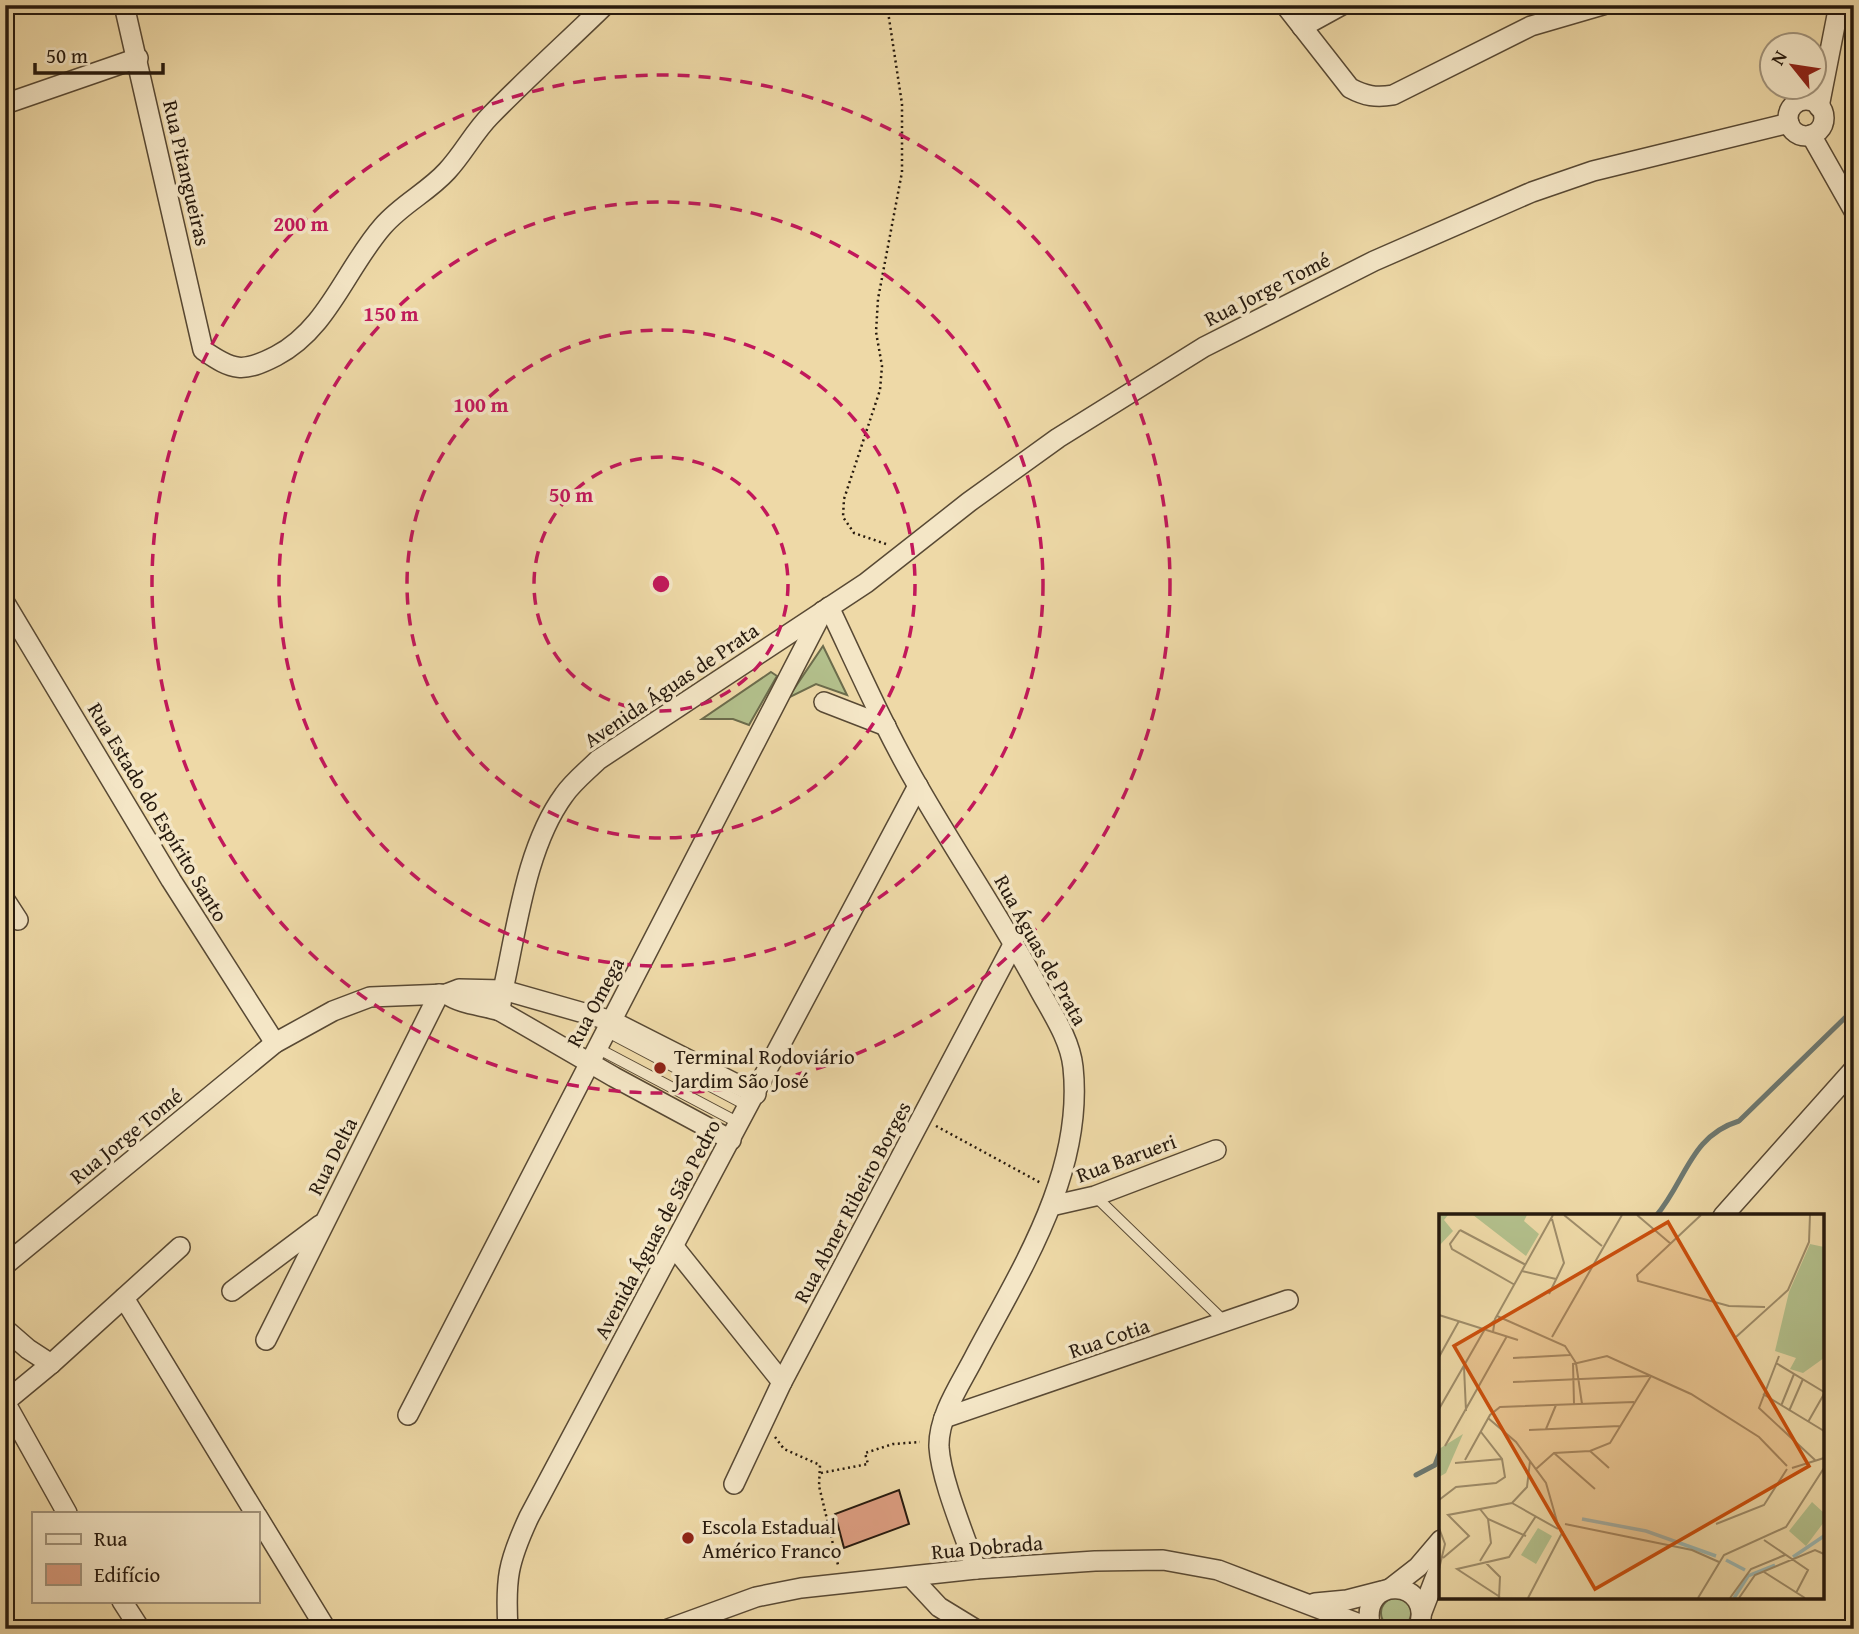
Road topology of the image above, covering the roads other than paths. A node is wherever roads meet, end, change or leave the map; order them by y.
1 (124, 5) edge
2 (605, 5) edge
3 (1285, 5) edge
4 (1342, 5) edge
5 (1604, 5) edge
6 (1839, 5) edge
7 (1301, 27) junction
8 (138, 58) junction
9 (5, 104) edge
10 (1819, 107) junction
11 (1788, 123) junction
12 (1811, 135) junction
13 (1854, 211) edge
14 (5, 603) edge
15 (826, 609) junction
16 (824, 702) dead end
17 (886, 726) junction
18 (918, 786) junction
19 (5, 900) edge
20 (18, 920) dead end
21 (1014, 943) junction
22 (503, 990) junction
23 (443, 994) junction
24 (500, 1011) junction
25 (601, 1041) junction
26 (275, 1043) junction
27 (1854, 1069) edge
28 (744, 1116) junction
29 (1216, 1150) dead end
30 (1095, 1196) junction
31 (1053, 1199) junction
32 (1725, 1214) edge
33 (324, 1223) junction
34 (180, 1247) dead end
35 (674, 1247) junction
36 (5, 1265) edge
37 (232, 1290) dead end
38 (124, 1298) junction
39 (1288, 1300) dead end
40 (1226, 1323) junction
41 (5, 1329) edge
42 (266, 1340) dead end
43 (51, 1364) junction
44 (782, 1382) junction
45 (5, 1402) edge
46 (408, 1415) dead end
47 (944, 1418) junction
48 (734, 1484) dead end
49 (66, 1512) edge
50 (254, 1512) edge
51 (259, 1520) edge
52 (1439, 1542) edge
53 (976, 1569) junction
54 (1439, 1569) edge
55 (911, 1577) junction
56 (1387, 1590) junction
57 (123, 1602) edge
58 (1311, 1604) junction
59 (1421, 1623) edge
60 (678, 1627) edge
61 (1371, 1628) edge
62 (140, 1629) edge
63 (326, 1629) edge
64 (508, 1629) edge
65 (975, 1629) edge

1 - 8 street, Rua Pitangueiras
2 - 8 street, Rua Pitangueiras
3 - 7 street
4 - 7 street
5 - 7 street
6 - 10 street
8 - 9 street
10 - 11 street
10 - 12 street
11 - 12 street
11 - 15 street, Rua Jorge Tomé
12 - 13 street
14 - 26 street, Rua Estado do Espírito Santo
15 - 17 street, Rua Águas de Prata
15 - 22 street, Avenida Águas de Prata
15 - 25 street, Rua Omega
16 - 17 street
17 - 18 street, Rua Águas de Prata
18 - 21 street, Rua Águas de Prata
18 - 28 street, Avenida Águas de São Pedro
19 - 20 street
21 - 31 street, Rua Águas de Prata
21 - 44 street, Rua Abner Ribeiro Borges
22 - 23 street
22 - 24 street, Avenida Águas de Prata
22 - 25 street
23 - 24 street
23 - 26 street
23 - 33 street, Rua Delta
24 - 25 street
25 - 28 street
25 - 28 street
25 - 46 street, Rua Omega
26 - 36 street, Rua Jorge Tomé
27 - 32 street
28 - 35 street, Avenida Águas de São Pedro
29 - 30 street, Rua Barueri
30 - 31 street, Rua Barueri
30 - 40 lane
31 - 47 street, Rua Águas de Prata
33 - 37 street
33 - 42 street, Rua Delta
34 - 38 street
35 - 44 street
35 - 64 street, Avenida Águas de São Pedro
38 - 43 street
38 - 50 street
39 - 40 street, Rua Cotia
40 - 47 street, Rua Cotia
41 - 43 street
43 - 45 street
44 - 48 street, Rua Abner Ribeiro Borges
45 - 49 street
47 - 53 street, Rua Águas de Prata
51 - 63 street
52 - 56 street
53 - 55 street, Rua Dobrada
53 - 58 street, Rua Dobrada
54 - 59 street
55 - 60 street, Rua Dobrada
55 - 65 street
56 - 58 street, Rua Dobrada
56 - 59 street
56 - 61 street
57 - 62 street
58 - 61 street, Rua Dobrada

